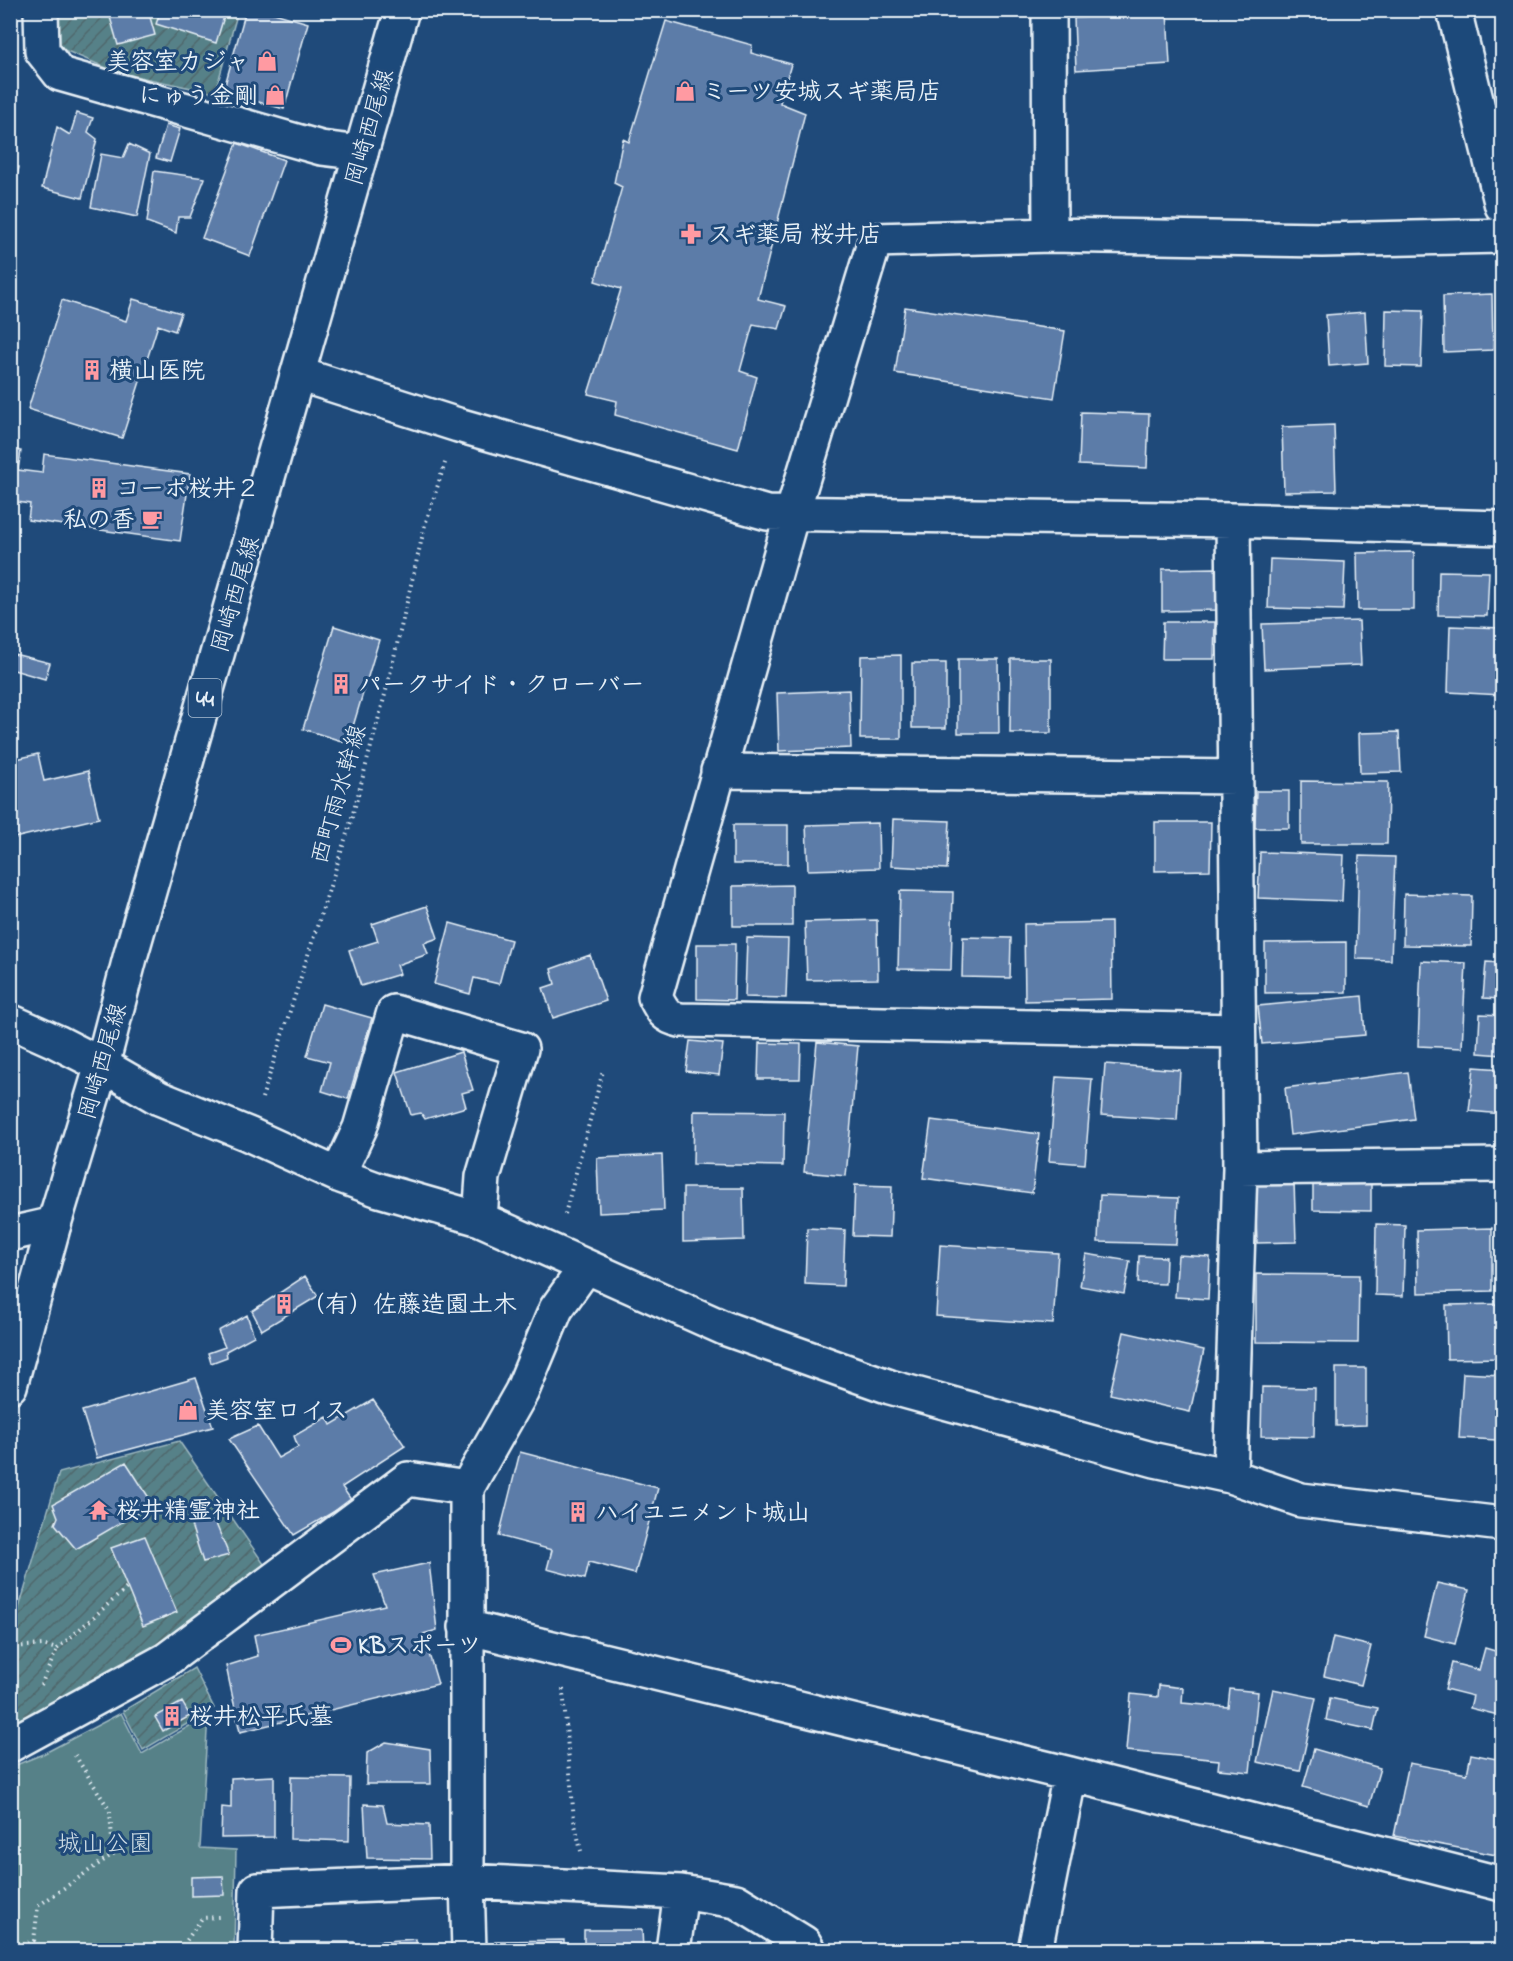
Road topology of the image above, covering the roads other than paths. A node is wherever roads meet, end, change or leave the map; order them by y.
1 (41, 10) edge
2 (402, 10) edge
3 (1049, 10) edge
4 (1454, 10) edge
5 (361, 153) junction
6 (1503, 206) edge
7 (1050, 235) junction
8 (1503, 236) edge
9 (298, 374) junction
10 (792, 514) junction
11 (1233, 520) junction
12 (1503, 528) edge
13 (718, 771) junction
14 (1236, 777) junction
15 (10, 1021) edge
16 (1238, 1031) junction
17 (102, 1065) junction
18 (1503, 1165) edge
19 (1240, 1168) junction
20 (338, 1175) junction
21 (480, 1219) junction
22 (54, 1224) junction
23 (10, 1234) edge
24 (586, 1268) junction
25 (10, 1386) edge
26 (1230, 1476) junction
27 (467, 1488) junction
28 (1503, 1524) edge
29 (466, 1627) junction
30 (10, 1745) edge
31 (1070, 1774) junction
32 (467, 1881) junction
33 (1503, 1884) edge
34 (681, 1892) junction
35 (255, 1950) edge
36 (469, 1950) edge
37 (673, 1950) edge
38 (808, 1950) edge
39 (1035, 1950) edge

1 - 5 street
2 - 5 street, 岡崎西尾線 / 44
3 - 7 street
4 - 6 street
5 - 9 street, 岡崎西尾線 / 44
7 - 8 street
7 - 10 street
9 - 10 street
9 - 17 street, 岡崎西尾線 / 44
10 - 11 street
10 - 13 street
11 - 12 street
11 - 14 street
13 - 14 street
13 - 16 street
14 - 16 street
15 - 17 street
16 - 19 street
17 - 20 street
17 - 22 street, 岡崎西尾線 / 44
18 - 19 street
19 - 26 street
20 - 21 street
20 - 21 street
21 - 24 street
22 - 23 street
22 - 25 street, 岡崎西尾線 / 44
24 - 26 street
24 - 27 street
26 - 28 street
27 - 29 street
27 - 30 street
29 - 31 street
29 - 32 street
31 - 33 street
31 - 39 street
32 - 34 street
32 - 35 street
32 - 36 street
34 - 37 street
34 - 38 street

